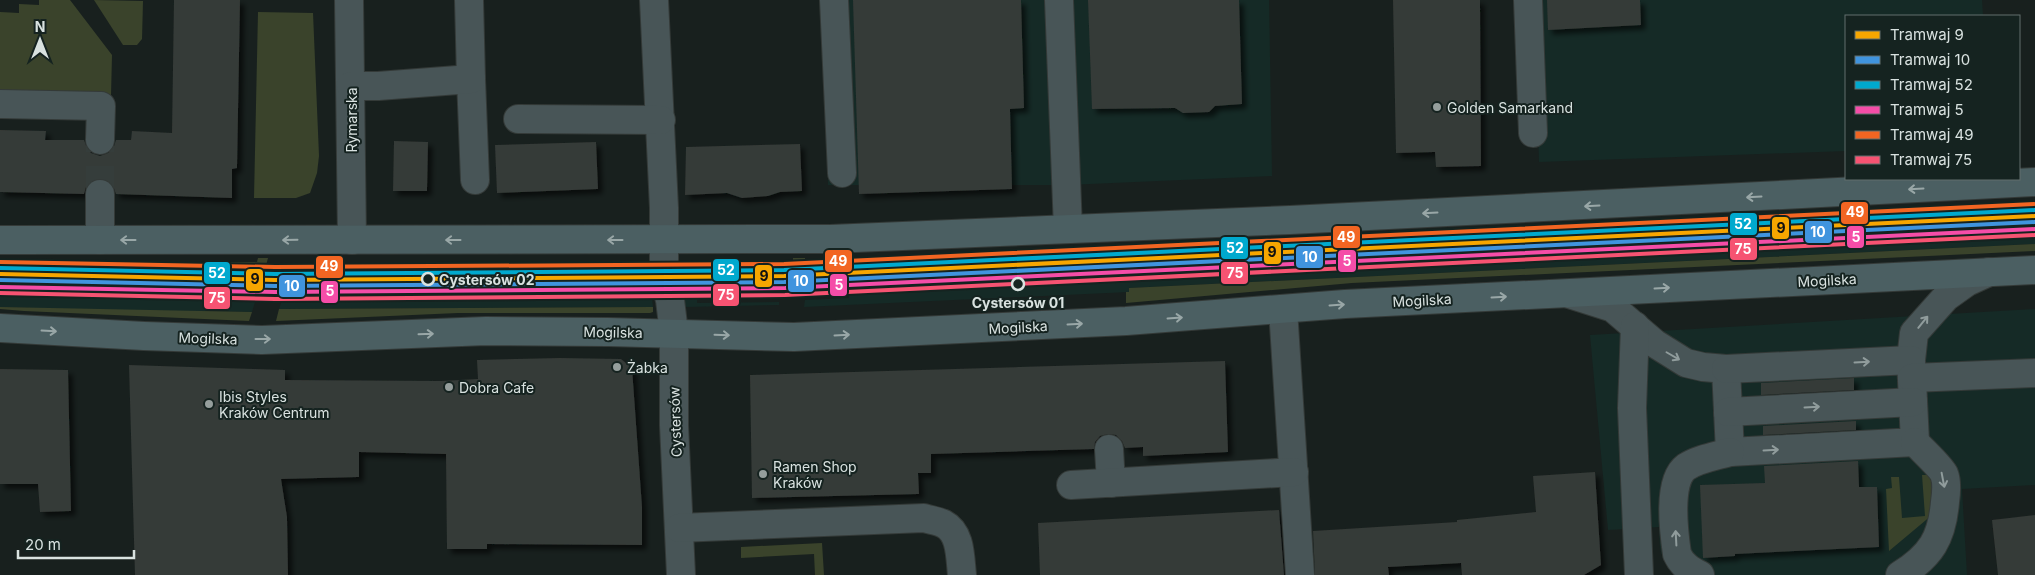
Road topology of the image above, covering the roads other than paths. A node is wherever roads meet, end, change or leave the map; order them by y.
1 (349, 0) edge
2 (469, 0) edge
3 (654, 0) edge
4 (834, 0) edge
5 (1059, 0) edge
6 (1528, 0) edge
7 (471, 79) junction
8 (351, 86) junction
9 (0, 104) edge
10 (518, 119) dead end
11 (661, 120) junction
12 (1533, 132) dead end
13 (100, 140) tunnel mouth
14 (842, 173) dead end
15 (475, 180) dead end
16 (2035, 182) edge
17 (100, 194) tunnel mouth
18 (1068, 229) junction
19 (0, 240) edge
20 (100, 240) junction
21 (352, 240) junction
22 (664, 240) junction
23 (2035, 270) edge
24 (1989, 272) junction
25 (1562, 293) junction
26 (1283, 309) junction
27 (1634, 326) junction
28 (0, 328) edge
29 (674, 333) junction
30 (1726, 369) junction
31 (2035, 373) edge
32 (1912, 380) junction
33 (1728, 412) junction
34 (1915, 442) junction
35 (1109, 448) dead end
36 (1730, 452) junction
37 (1294, 472) junction
38 (1111, 483) junction
39 (1071, 485) dead end
40 (679, 528) junction
41 (681, 575) edge
42 (962, 575) edge
43 (1300, 575) edge
44 (1639, 575) edge
45 (1700, 575) edge
46 (1900, 575) edge

1 - 8 street, Rymarska
2 - 7 street
3 - 11 street, Cystersów
4 - 14 street
5 - 18 street
6 - 12 street
7 - 8 street
7 - 15 street
8 - 21 street, Rymarska
9 - 13 street
10 - 11 street
11 - 22 street, Cystersów
16 -> 18 main road
17 - 20 street
18 - 22 main road
19 - 20 main road
21 -> 20 main road
22 -> 21 main road
22 - 29 street, Cystersów
23 - 24 main road, Mogilska
25 -> 24 main road, Mogilska
32 -> 24 street
26 -> 25 main road, Mogilska
25 - 27 street
29 -> 26 main road, Mogilska
26 - 37 street
27 -> 30 street
27 - 44 street
28 -> 29 main road, Mogilska
29 - 40 street, Cystersów
30 -> 32 street
30 - 33 street
31 - 32 street
33 -> 32 street
32 - 34 street
33 - 36 street
36 -> 34 street
34 -> 46 street
35 - 38 street
45 -> 36 street
37 - 38 street
37 - 43 street
38 - 39 street
40 - 41 street, Cystersów
40 - 42 street

